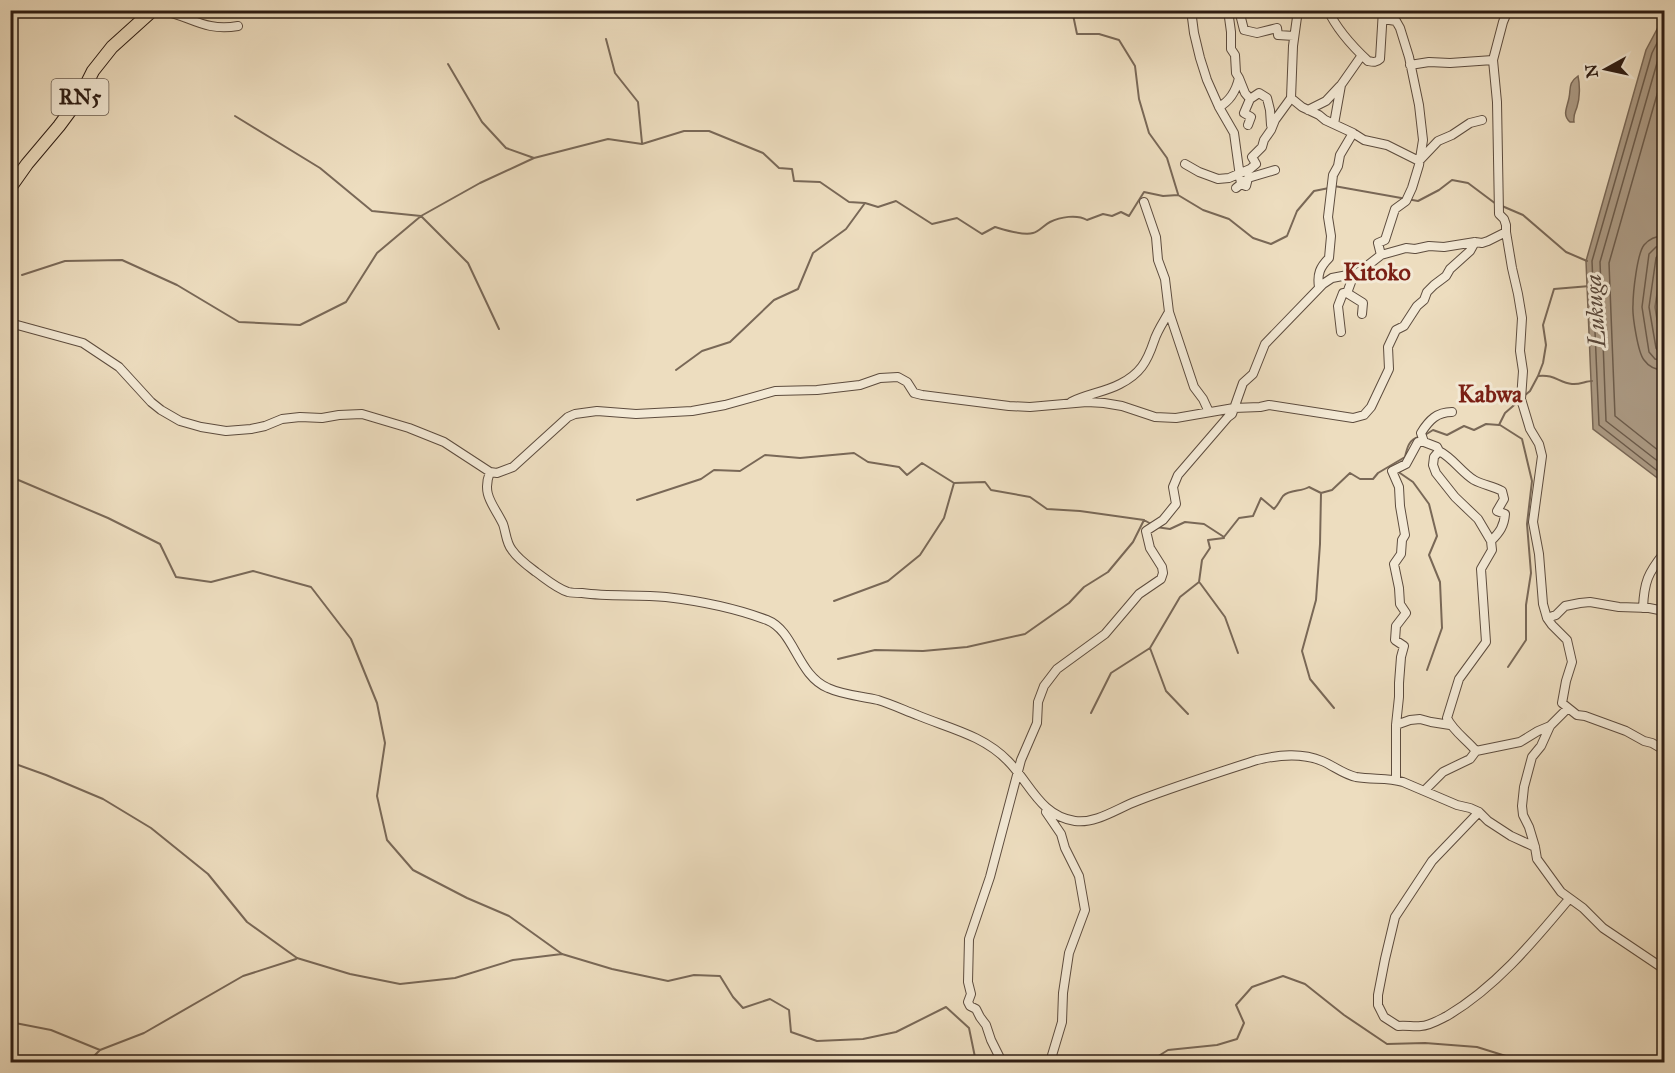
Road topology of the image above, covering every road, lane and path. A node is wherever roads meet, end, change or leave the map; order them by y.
1 (153, 10) edge
2 (159, 10) edge
3 (1191, 10) edge
4 (1228, 10) edge
5 (1242, 10) edge
6 (1298, 10) edge
7 (1328, 10) edge
8 (1508, 10) edge
9 (1383, 15) edge
10 (238, 26) dead end
11 (1294, 36) junction
12 (1362, 55) junction
13 (1493, 60) junction
14 (1410, 65) junction
15 (1239, 78) junction
16 (1341, 85) junction
17 (1290, 98) junction
18 (1250, 99) junction
19 (1219, 107) junction
20 (1308, 110) junction
21 (1482, 120) dead end
22 (1334, 124) junction
23 (1248, 125) dead end
24 (1270, 132) junction
25 (1353, 132) junction
26 (1419, 162) junction
27 (1185, 165) dead end
28 (1275, 170) dead end
29 (1239, 173) junction
30 (10, 188) edge
31 (1143, 202) dead end
32 (1506, 232) junction
33 (1475, 242) junction
34 (1381, 255) junction
35 (1354, 274) junction
36 (1319, 287) junction
37 (1347, 293) junction
38 (1168, 312) junction
39 (1362, 314) dead end
40 (10, 323) edge
41 (1341, 332) dead end
42 (1068, 403) junction
43 (1234, 408) junction
44 (1209, 412) junction
45 (1452, 412) dead end
46 (1424, 442) junction
47 (1439, 451) junction
48 (490, 472) junction
49 (1491, 541) junction
50 (1665, 553) edge
51 (1643, 608) junction
52 (1665, 611) edge
53 (1547, 618) junction
54 (1567, 709) junction
55 (1396, 725) junction
56 (1450, 725) junction
57 (1550, 726) junction
58 (1665, 750) edge
59 (1476, 752) junction
60 (1018, 772) junction
61 (1396, 779) junction
62 (1425, 790) junction
63 (1039, 801) junction
64 (1479, 812) junction
65 (1536, 847) junction
66 (1569, 898) junction
67 (1665, 969) edge
68 (1002, 1062) edge
69 (1050, 1062) edge

1 - 30 highway, RN5
2 - 10 street
3 - 19 street
4 - 15 street
5 - 11 street
6 - 11 street
7 - 12 street
8 - 13 street
9 - 12 street
9 - 14 street
11 - 17 street
12 - 16 street
13 - 14 street
13 - 32 street
14 - 26 street
15 - 18 street
15 - 19 street
16 - 20 street
16 - 22 street
17 - 20 street
17 - 24 street
18 - 23 street
18 - 24 street
19 - 29 street
20 - 22 street
21 - 26 street
22 - 25 street
24 - 29 street
25 - 26 street
25 - 36 street
26 - 34 street
27 - 29 street
28 - 29 street
31 - 38 street
32 - 33 street
32 - 53 street
33 - 34 street
33 - 43 street
34 - 35 street
35 - 36 street
35 - 37 street
36 - 43 street
37 - 39 street
37 - 41 street
38 - 42 street
38 - 44 street
40 - 48 street
42 - 44 street
42 - 48 street
43 - 44 street
43 - 60 street
45 - 46 street
46 - 47 street
46 - 55 street
47 - 49 street
47 - 49 street
48 - 60 street
49 - 56 street
50 - 51 street
51 - 52 street
51 - 53 street
53 - 54 street
54 - 57 street
54 - 58 street
55 - 56 street
55 - 61 street
56 - 59 street
57 - 59 street
57 - 65 street
59 - 62 street
60 - 63 street
60 - 68 street
61 - 62 street
61 - 63 street
62 - 64 street
63 - 69 street
64 - 65 street
64 - 66 street
65 - 66 street
66 - 67 street

